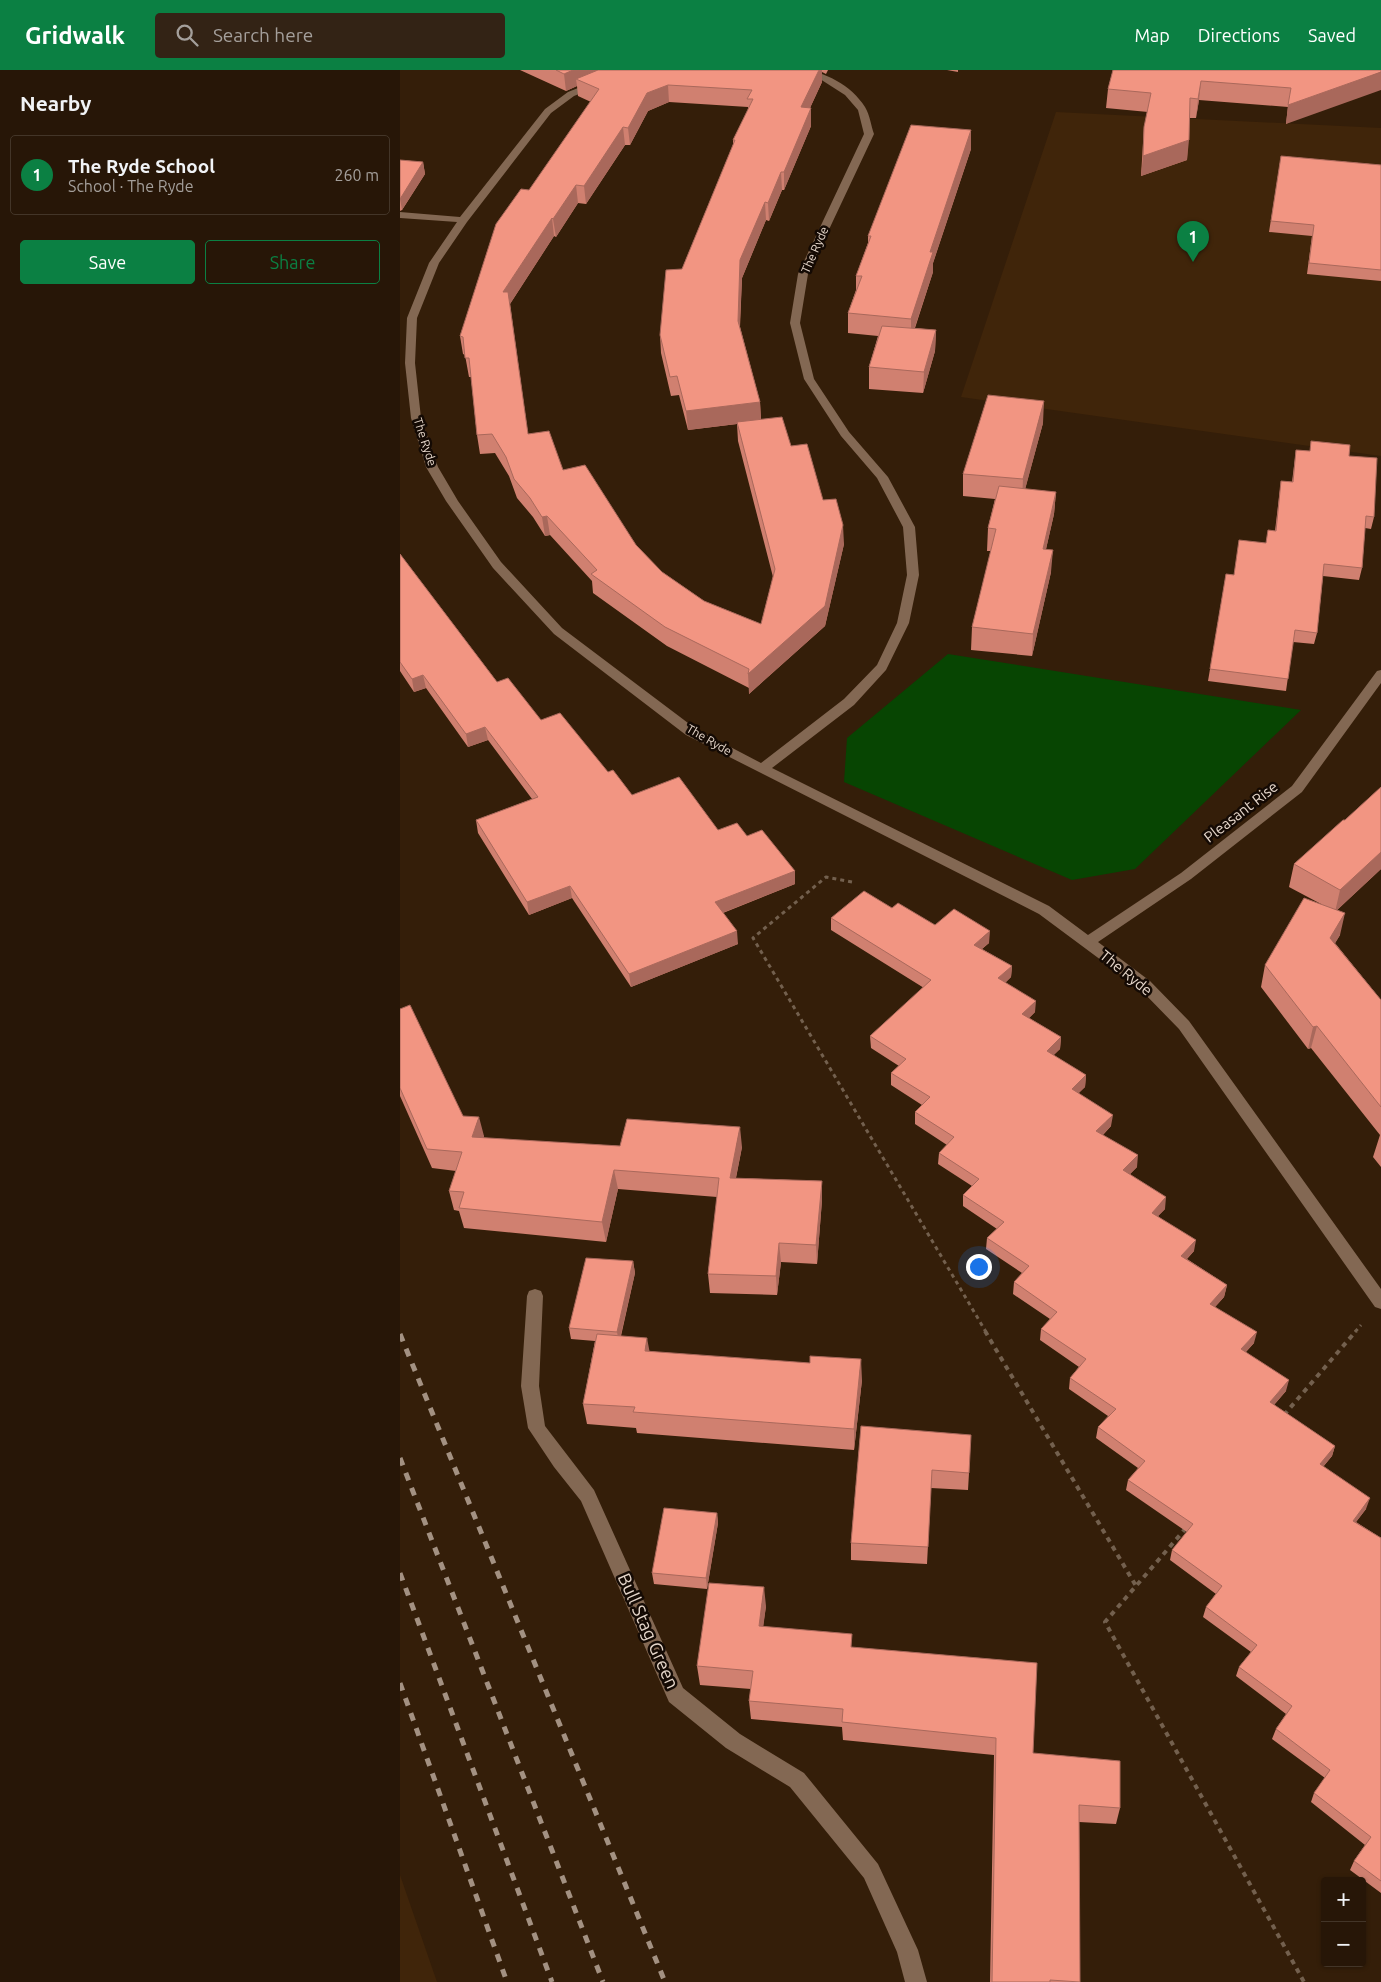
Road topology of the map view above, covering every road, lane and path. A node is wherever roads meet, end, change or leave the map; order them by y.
1 (802, 70) edge
2 (603, 80) edge
3 (400, 215) edge
4 (463, 220) junction
5 (1381, 674) edge
6 (762, 769) junction
7 (852, 882) dead end
8 (1088, 942) junction
9 (535, 1296) dead end
10 (1381, 1302) edge
11 (1282, 1417) edge
12 (1187, 1527) edge
13 (1136, 1586) junction
14 (916, 1982) edge
15 (1304, 1982) edge

1 - 6 street, The Ryde
2 - 4 street, The Ryde
3 - 4 street
4 - 6 street, The Ryde
5 - 8 street, Pleasant Rise
6 - 8 street, The Ryde
7 - 13 path
8 - 10 street, The Ryde
9 - 14 street, Bull Stag Green
10 - 11 path
12 - 13 path
13 - 15 path

